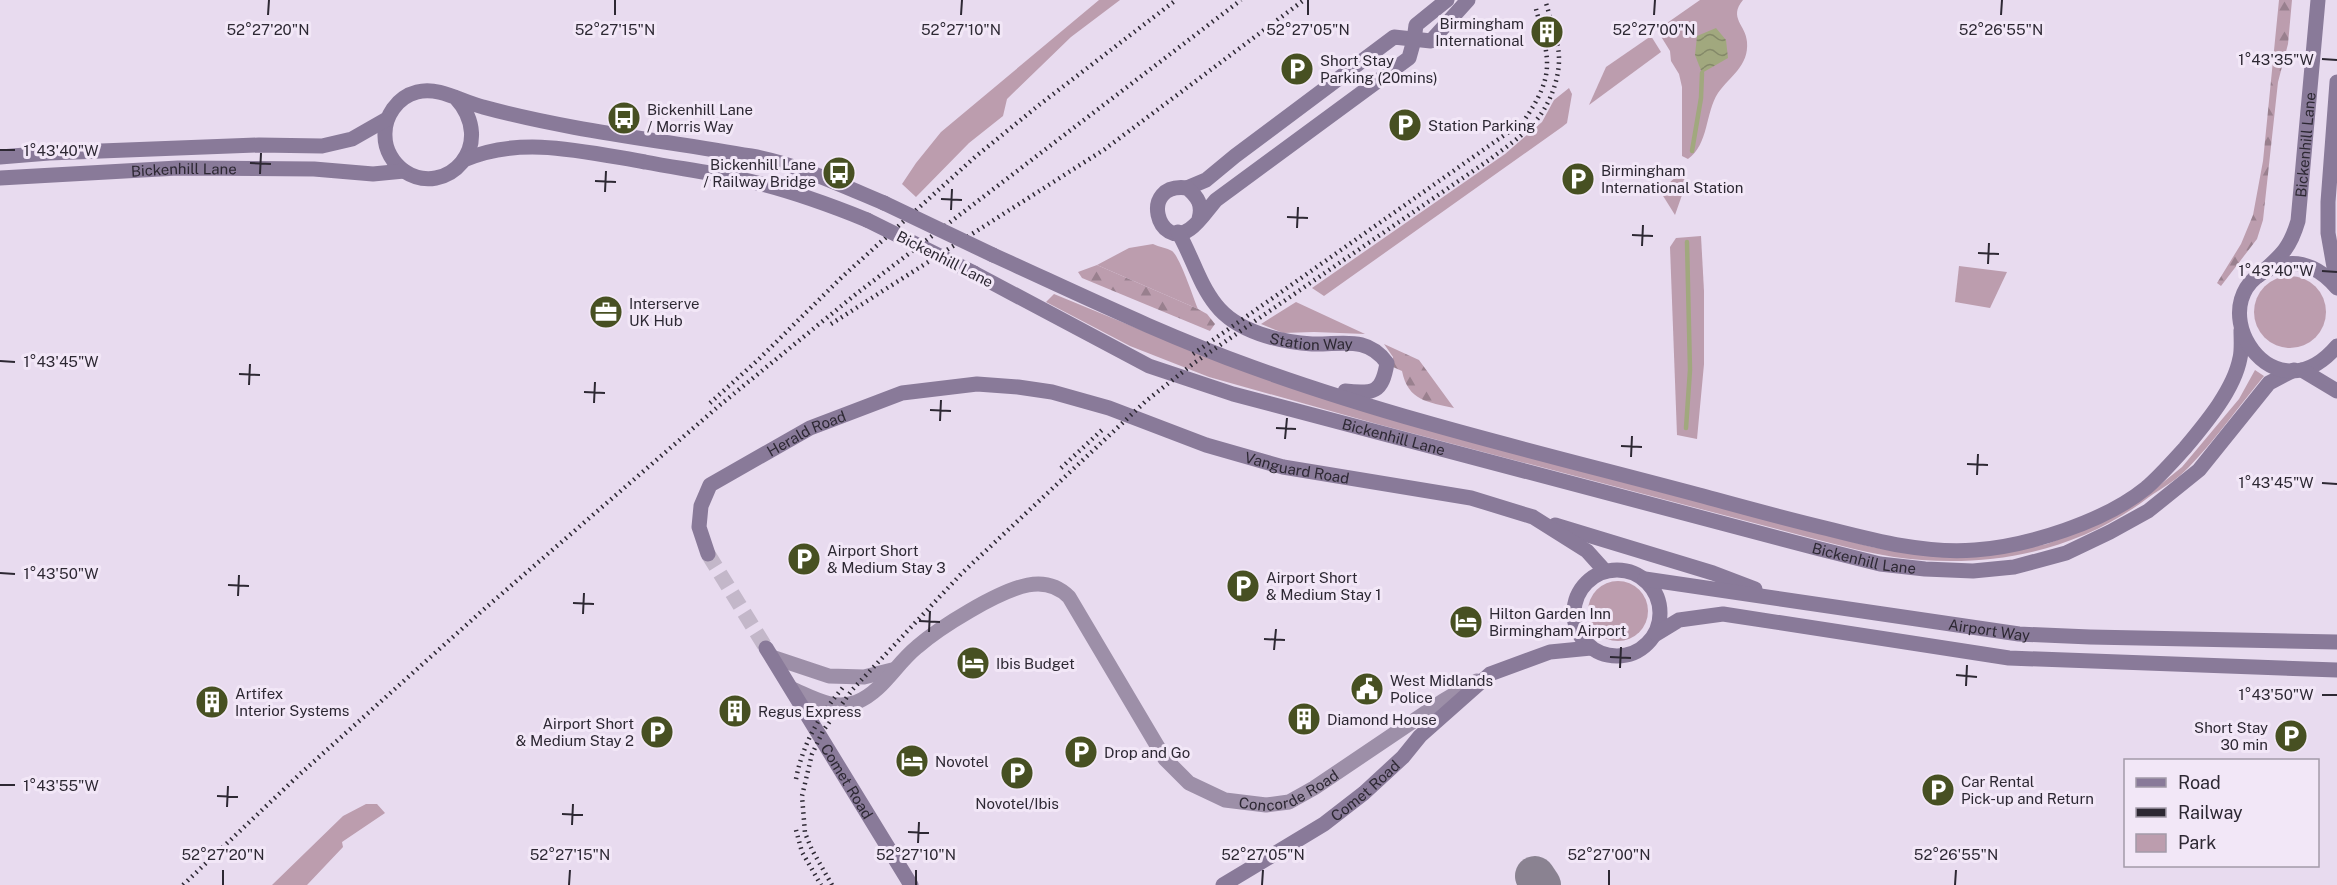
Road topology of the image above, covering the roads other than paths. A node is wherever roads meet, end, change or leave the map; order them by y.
1 (1447, 0) edge
2 (1468, 0) edge
3 (2318, 0) edge
4 (1414, 40) junction
5 (2337, 82) edge
6 (455, 97) junction
7 (387, 119) junction
8 (0, 157) edge
9 (460, 165) junction
10 (404, 171) junction
11 (0, 178) edge
12 (1187, 188) junction
13 (1199, 219) junction
14 (1178, 232) junction
15 (2258, 276) junction
16 (2337, 286) edge
17 (2241, 330) junction
18 (2337, 346) edge
19 (2297, 370) junction
20 (977, 384) joint
21 (1304, 385) junction
22 (2337, 391) edge
23 (1533, 517) junction
24 (708, 554) tunnel mouth
25 (1605, 571) junction
26 (1645, 579) junction
27 (1781, 600) junction
28 (1656, 634) junction
29 (2337, 642) edge
30 (1591, 648) junction
31 (769, 652) joint
32 (892, 670) junction
33 (2337, 670) edge
34 (1490, 674) junction
35 (792, 689) junction
36 (910, 885) edge
37 (1223, 885) edge

1 - 4 main road
2 - 4 main road
3 - 15 main road, Bickenhill Lane
4 - 12 main road
4 - 13 main road
5 - 16 main road, Bickenhill Lane
6 - 7 main road
6 - 9 main road
6 - 21 main road, Bickenhill Lane, bridge
7 - 8 main road, Bickenhill Lane
7 - 10 main road
9 - 10 main road
9 - 19 main road, Bickenhill Lane, bridge
10 - 11 main road, Bickenhill Lane
12 - 13 main road
12 - 14 main road
13 - 14 main road
14 - 21 main road, Station Way
15 - 16 main road
15 - 17 main road, Bickenhill Lane
17 - 19 main road
17 - 21 main road, Bickenhill Lane
18 - 19 main road, Bickenhill Lane
19 - 22 main road
20 - 23 main road, Vanguard Road
20 - 24 main road, Herald Road
23 - 25 main road, Vanguard Road
23 - 27 main road
25 - 26 main road
25 - 30 main road
26 - 27 main road, Airport Way
26 - 28 main road
27 - 29 main road, Airport Way
28 - 30 main road
28 - 33 main road, Airport Way
30 - 34 main road, Concorde Road
31 - 32 street
31 - 35 main road, Comet Road
32 - 34 street, Concorde Road
32 - 35 street
34 - 37 main road, Comet Road
35 - 36 main road, Comet Road

